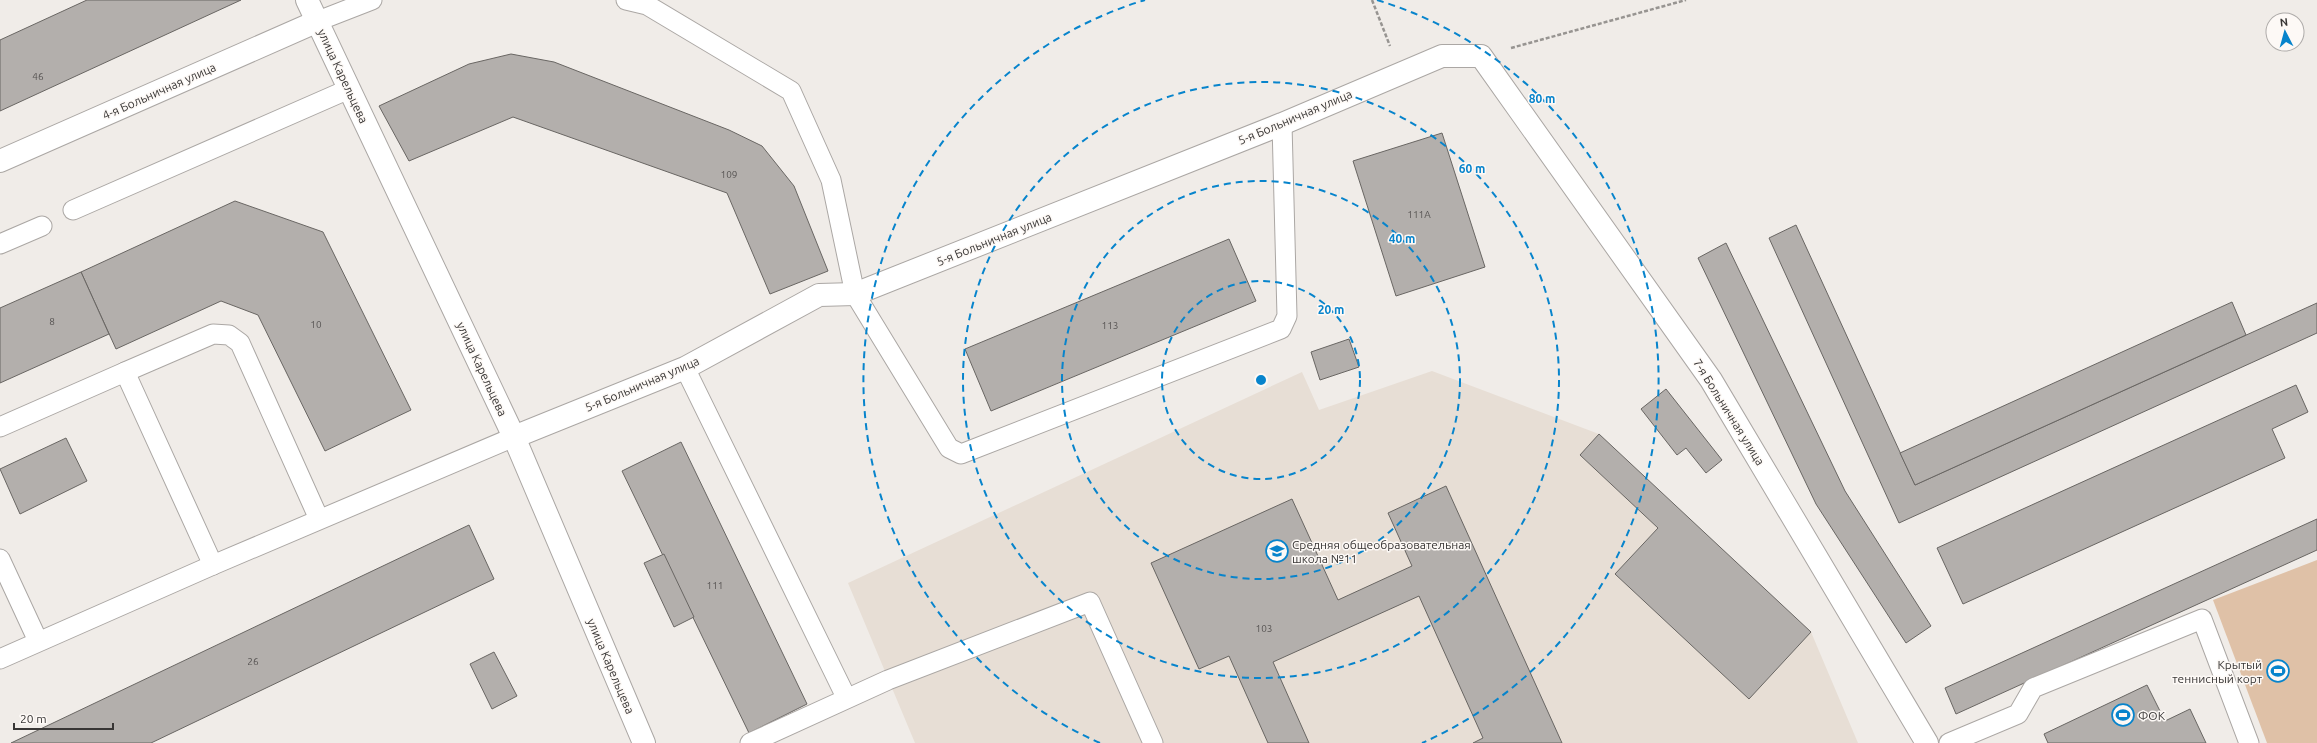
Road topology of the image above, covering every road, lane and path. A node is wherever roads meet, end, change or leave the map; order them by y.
1 (306, 0) edge
2 (372, 0) edge
3 (626, 0) edge
4 (1372, 0) edge
5 (1686, 0) edge
6 (318, 21) junction
7 (1481, 56) junction
8 (1400, 72) junction
9 (349, 89) junction
10 (1282, 124) junction
11 (0, 161) edge
12 (73, 210) dead end
13 (42, 226) dead end
14 (0, 244) edge
15 (855, 294) junction
16 (685, 368) junction
17 (125, 372) junction
18 (0, 426) edge
19 (514, 437) junction
20 (319, 519) junction
21 (0, 559) edge
22 (213, 565) junction
23 (38, 641) junction
24 (0, 659) edge
25 (846, 698) junction
26 (644, 743) edge
27 (750, 743) edge
28 (1153, 743) edge
29 (1927, 743) edge
30 (1949, 743) edge
31 (2250, 743) edge

1 - 6 street, улица Карельцева
2 - 6 lane
3 - 15 lane
4 - 8 path
5 - 7 path
6 - 9 street, улица Карельцева
6 - 11 street, 4-я Больничная улица
7 - 8 street, 5-я Больничная улица
7 - 29 street, 7-я Больничная улица
8 - 10 street, 5-я Больничная улица
9 - 12 lane
9 - 19 street, улица Карельцева
10 - 15 street, 5-я Больничная улица
10 - 15 lane
13 - 14 lane
15 - 16 street, 5-я Больничная улица
16 - 19 street, 5-я Больничная улица
16 - 25 lane
17 - 18 lane
17 - 20 lane
17 - 22 lane
19 - 20 lane
19 - 26 street, улица Карельцева
20 - 22 lane
21 - 23 lane
22 - 23 lane
23 - 24 lane
25 - 27 lane
25 - 28 lane
30 - 31 lane

